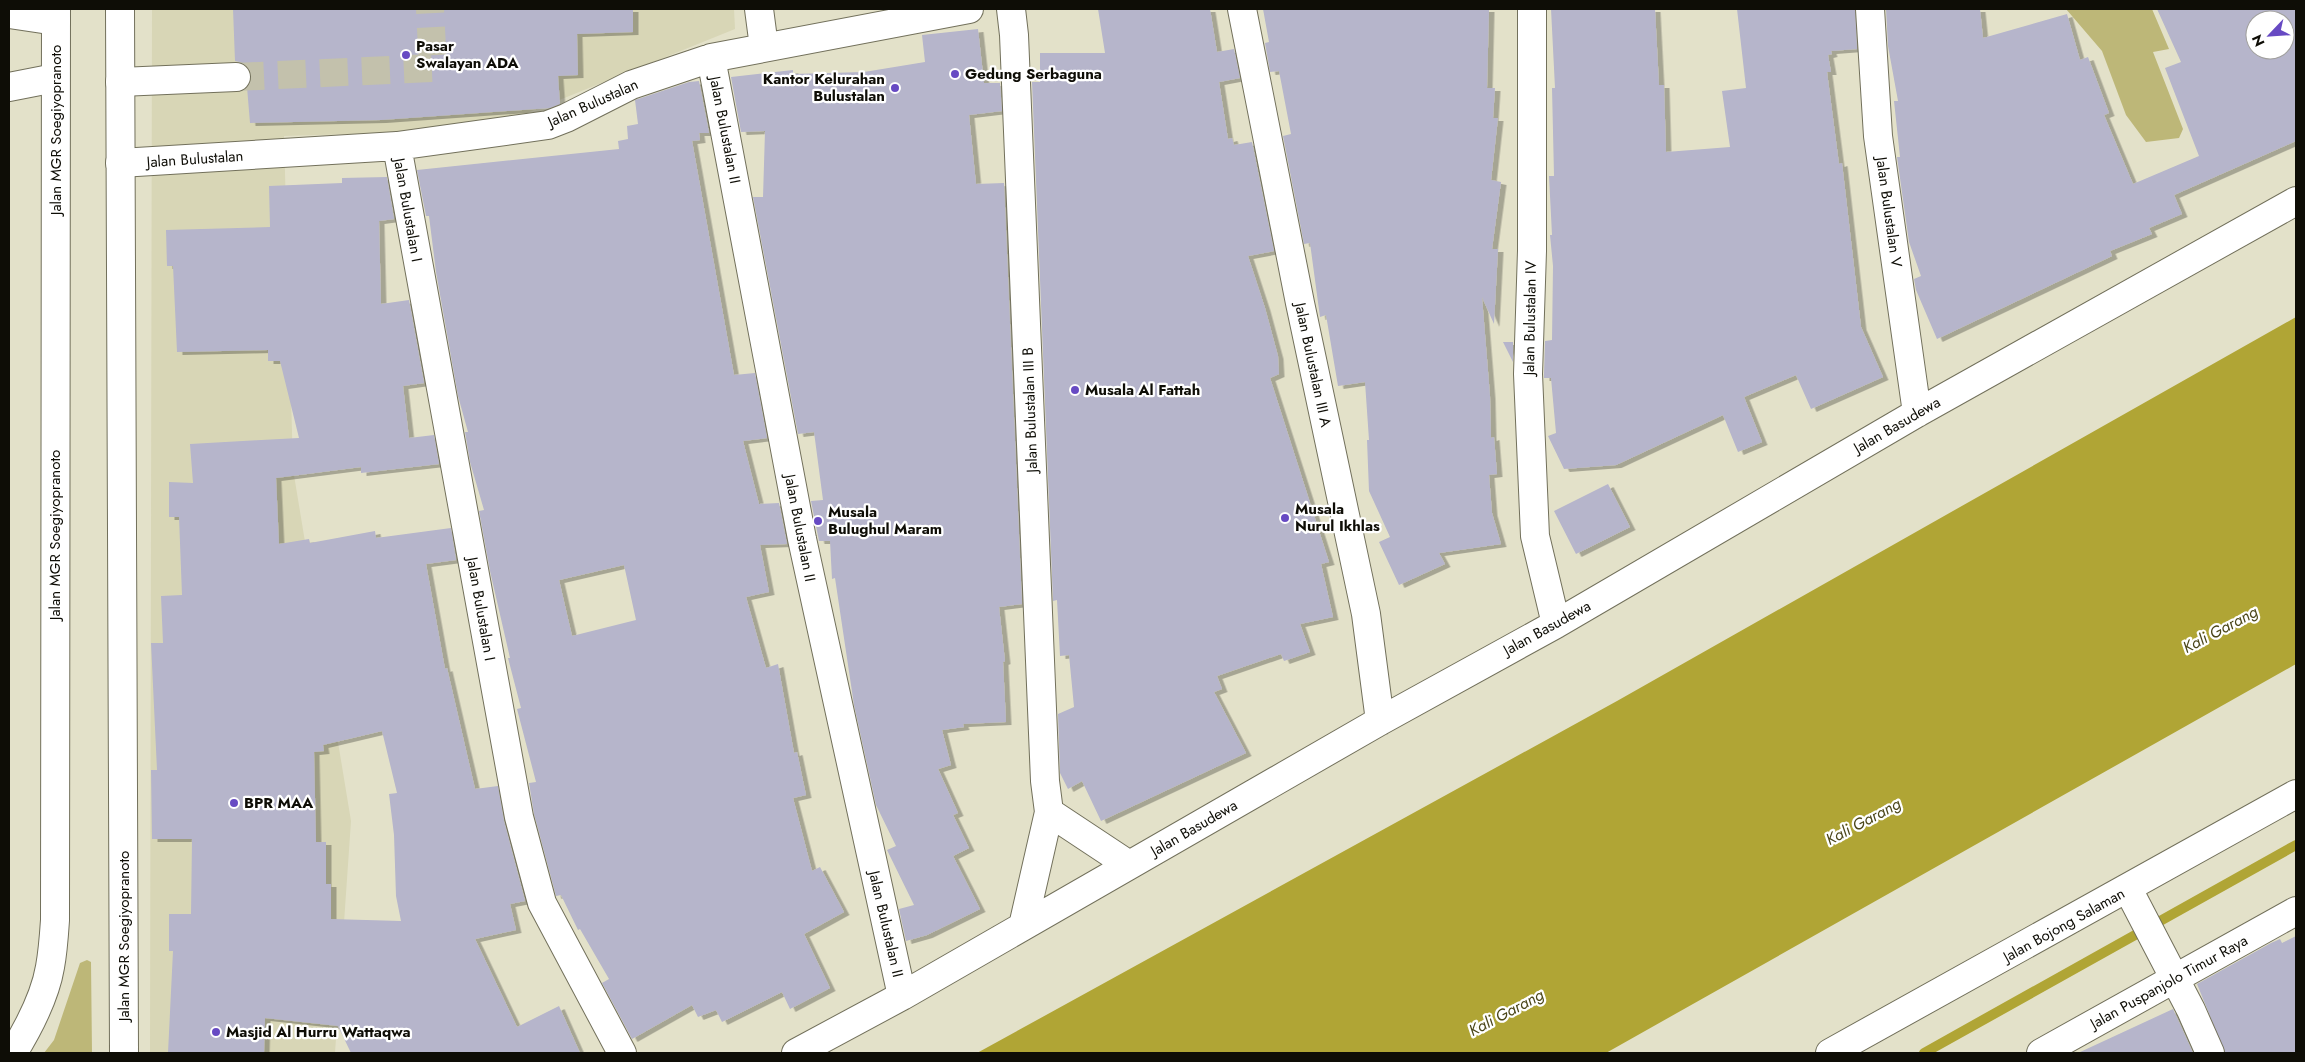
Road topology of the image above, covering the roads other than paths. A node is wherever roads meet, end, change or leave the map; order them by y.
1 (120, 9) edge
2 (759, 9) edge
3 (969, 9) edge
4 (1011, 9) edge
5 (1242, 9) edge
6 (1532, 9) edge
7 (1870, 9) edge
8 (9, 14) edge
9 (56, 15) edge
10 (764, 47) junction
11 (711, 58) junction
12 (236, 77) tunnel mouth
13 (55, 78) junction
14 (120, 82) junction
15 (9, 87) edge
16 (397, 146) junction
17 (120, 163) junction
18 (2296, 201) edge
19 (1917, 413) junction
20 (1556, 624) junction
21 (1380, 721) junction
22 (2296, 796) edge
23 (1049, 812) junction
24 (1129, 865) junction
25 (2128, 889) junction
26 (2296, 911) edge
27 (1023, 926) junction
28 (2170, 968) junction
29 (902, 996) junction
30 (1869, 1044) edge
31 (13, 1053) edge
32 (124, 1053) edge
33 (622, 1053) edge
34 (796, 1053) edge
35 (1830, 1053) edge
36 (2041, 1053) edge
37 (2210, 1053) edge

1 - 14 main road, Jalan MGR Soegiyopranoto
2 - 10 main road
3 - 10 main road, Jalan Bulustalan
4 - 23 main road, Jalan Bulustalan III B
5 - 21 main road, Jalan Bulustalan III A
6 - 20 main road, Jalan Bulustalan IV
7 - 19 main road, Jalan Bulustalan V
8 - 9 main road
9 - 13 main road, Jalan MGR Soegiyopranoto
10 - 11 main road, Jalan Bulustalan
11 - 16 main road, Jalan Bulustalan
11 - 29 main road, Jalan Bulustalan II
12 - 14 main road
13 - 15 main road
13 - 31 main road, Jalan MGR Soegiyopranoto
14 - 17 main road, Jalan MGR Soegiyopranoto
16 - 17 main road, Jalan Bulustalan
16 - 33 main road, Jalan Bulustalan I
17 - 32 main road, Jalan MGR Soegiyopranoto
18 - 19 main road, Jalan Basudewa
19 - 20 main road, Jalan Basudewa
20 - 21 main road, Jalan Basudewa
21 - 24 main road, Jalan Basudewa
22 - 25 main road, Jalan Bojong Salaman
23 - 24 main road
23 - 27 main road, Jalan Bulustalan III B
24 - 27 main road, Jalan Basudewa
25 - 28 main road
25 - 30 main road, Jalan Bojong Salaman
26 - 28 main road, Jalan Puspanjolo Timur Raya
27 - 29 main road, Jalan Basudewa
28 - 36 main road, Jalan Puspanjolo Timur Raya
28 - 37 main road
29 - 34 main road, Jalan Basudewa
30 - 35 main road, Jalan Bojong Salaman

